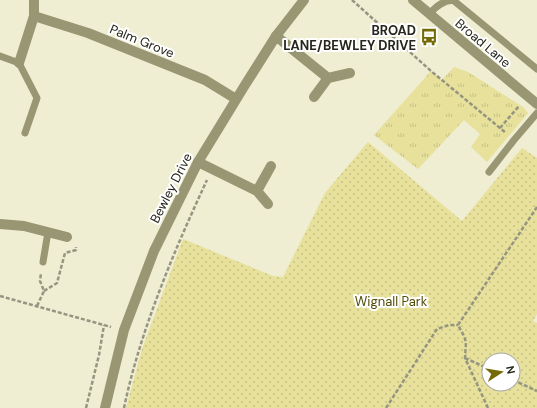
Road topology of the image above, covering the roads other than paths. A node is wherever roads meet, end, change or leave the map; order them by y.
1 (34, 0) edge
2 (304, 0) edge
3 (413, 0) edge
4 (446, 0) edge
5 (429, 14) junction
6 (34, 16) junction
7 (276, 36) junction
8 (0, 56) edge
9 (19, 63) junction
10 (537, 70) edge
11 (350, 73) dead end
12 (328, 78) junction
13 (314, 97) dead end
14 (236, 99) junction
15 (537, 104) edge
16 (537, 113) edge
17 (25, 133) dead end
18 (198, 162) junction
19 (271, 166) dead end
20 (489, 172) dead end
21 (257, 191) junction
22 (268, 204) dead end
23 (0, 224) edge
24 (48, 232) junction
25 (68, 237) dead end
26 (42, 262) road end
27 (105, 408) edge

1 - 6 street
2 - 7 street, Bewley Drive
3 - 5 street, Broad Lane
4 - 5 lane
4 - 10 lane
5 - 15 street, Broad Lane
6 - 9 street
6 - 14 street, Palm Grove
7 - 12 street
7 - 14 street, Bewley Drive
8 - 9 lane
9 - 17 lane
11 - 12 street
12 - 13 street
14 - 18 street, Bewley Drive
16 - 20 lane
18 - 21 street
18 - 27 street, Bewley Drive
19 - 21 street
21 - 22 street
23 - 24 street
24 - 25 street
24 - 26 lane

